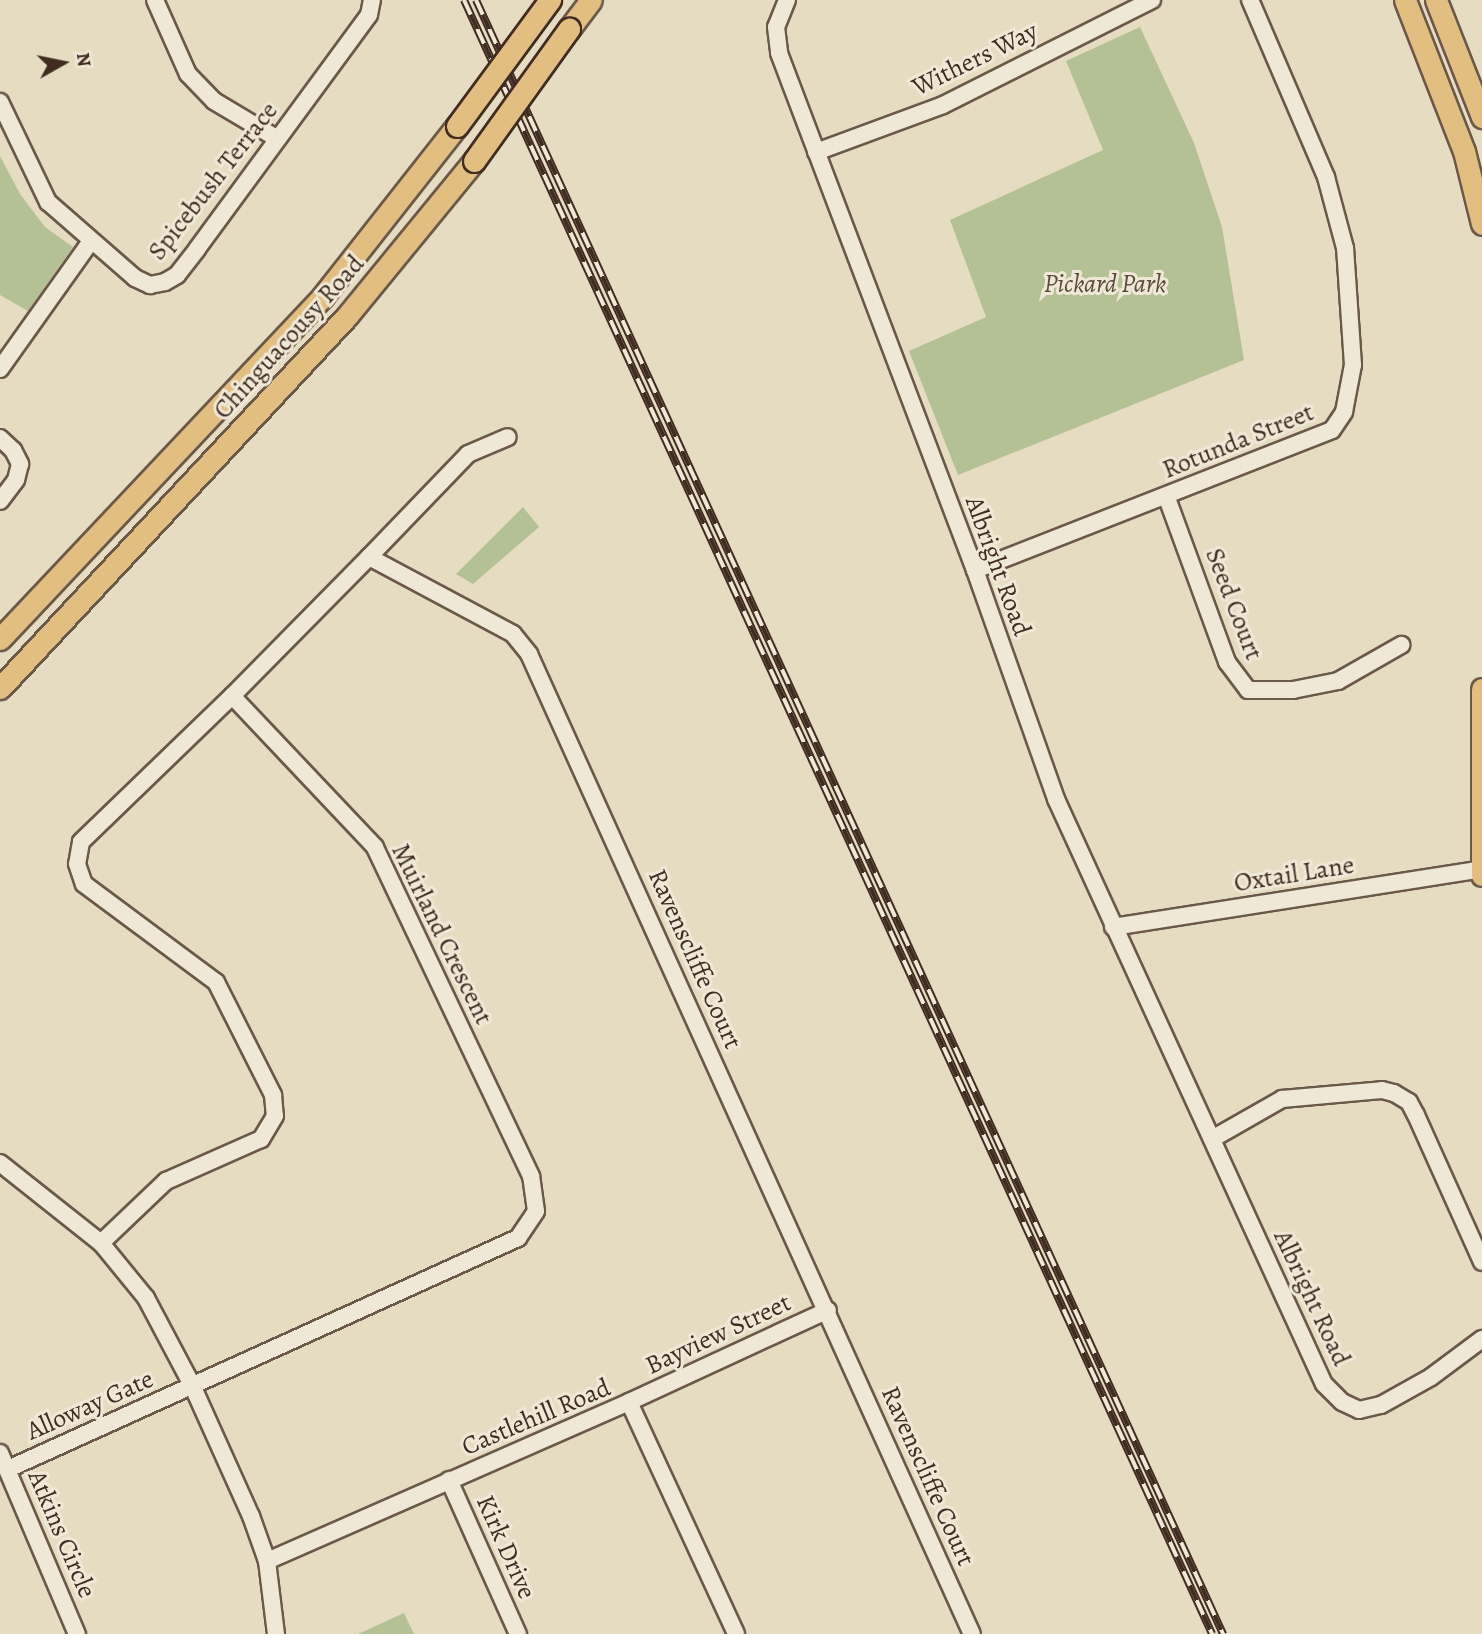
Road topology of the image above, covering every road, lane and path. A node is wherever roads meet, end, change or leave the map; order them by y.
1 (155, 0) edge
2 (372, 0) edge
3 (550, 0) edge
4 (591, 0) edge
5 (787, 0) edge
6 (1152, 0) edge
7 (1250, 0) edge
8 (1405, 0) edge
9 (1436, 0) edge
10 (0, 102) edge
11 (1482, 117) edge
12 (278, 139) junction
13 (816, 152) junction
14 (1482, 224) edge
15 (91, 242) junction
16 (0, 369) edge
17 (508, 437) dead end
18 (0, 438) edge
19 (1167, 498) junction
20 (0, 500) edge
21 (369, 557) junction
22 (975, 570) junction
23 (0, 639) edge
24 (1401, 645) dead end
25 (0, 688) edge
26 (1482, 689) edge
27 (232, 695) junction
28 (1482, 872) edge
29 (1113, 926) junction
30 (1212, 1139) junction
31 (0, 1163) edge
32 (101, 1243) junction
33 (1482, 1262) edge
34 (828, 1310) junction
35 (1482, 1339) edge
36 (192, 1385) junction
37 (629, 1402) junction
38 (0, 1453) edge
39 (8, 1469) junction
40 (449, 1480) junction
41 (267, 1561) junction
42 (77, 1634) edge
43 (276, 1634) edge
44 (517, 1634) edge
45 (736, 1634) edge
46 (972, 1634) edge

1 - 12 street
2 - 12 street, Spicebush Terrace
3 - 23 main road, Chinguacousy Road, bridge
4 - 25 main road, Chinguacousy Road, bridge
5 - 13 street, Albright Road
6 - 13 street, Withers Way
7 - 19 street, Rotunda Street
8 - 14 main road
9 - 11 main road
10 - 15 street, Spicebush Terrace
12 - 15 street, Spicebush Terrace
13 - 22 street, Albright Road
15 - 16 street
17 - 21 street
18 - 20 street
19 - 22 street, Rotunda Street
19 - 24 street, Seed Court
21 - 27 street
21 - 34 street, Ravenscliffe Court
22 - 29 street, Albright Road
26 - 28 main road
27 - 32 street
27 - 36 street, Muirland Crescent
28 - 29 street, Oxtail Lane
29 - 30 street, Albright Road
30 - 33 street
30 - 35 street, Albright Road
31 - 32 street
32 - 36 street
34 - 37 street, Bayview Street
34 - 46 street, Ravenscliffe Court
36 - 39 street, Alloway Gate
36 - 41 street
37 - 40 street, Castlehill Road
37 - 45 street, Castlehill Road
38 - 39 street, Atkins Circle
39 - 42 street, Atkins Circle
40 - 41 street, Castlehill Road
40 - 44 street, Kirk Drive
41 - 43 street

